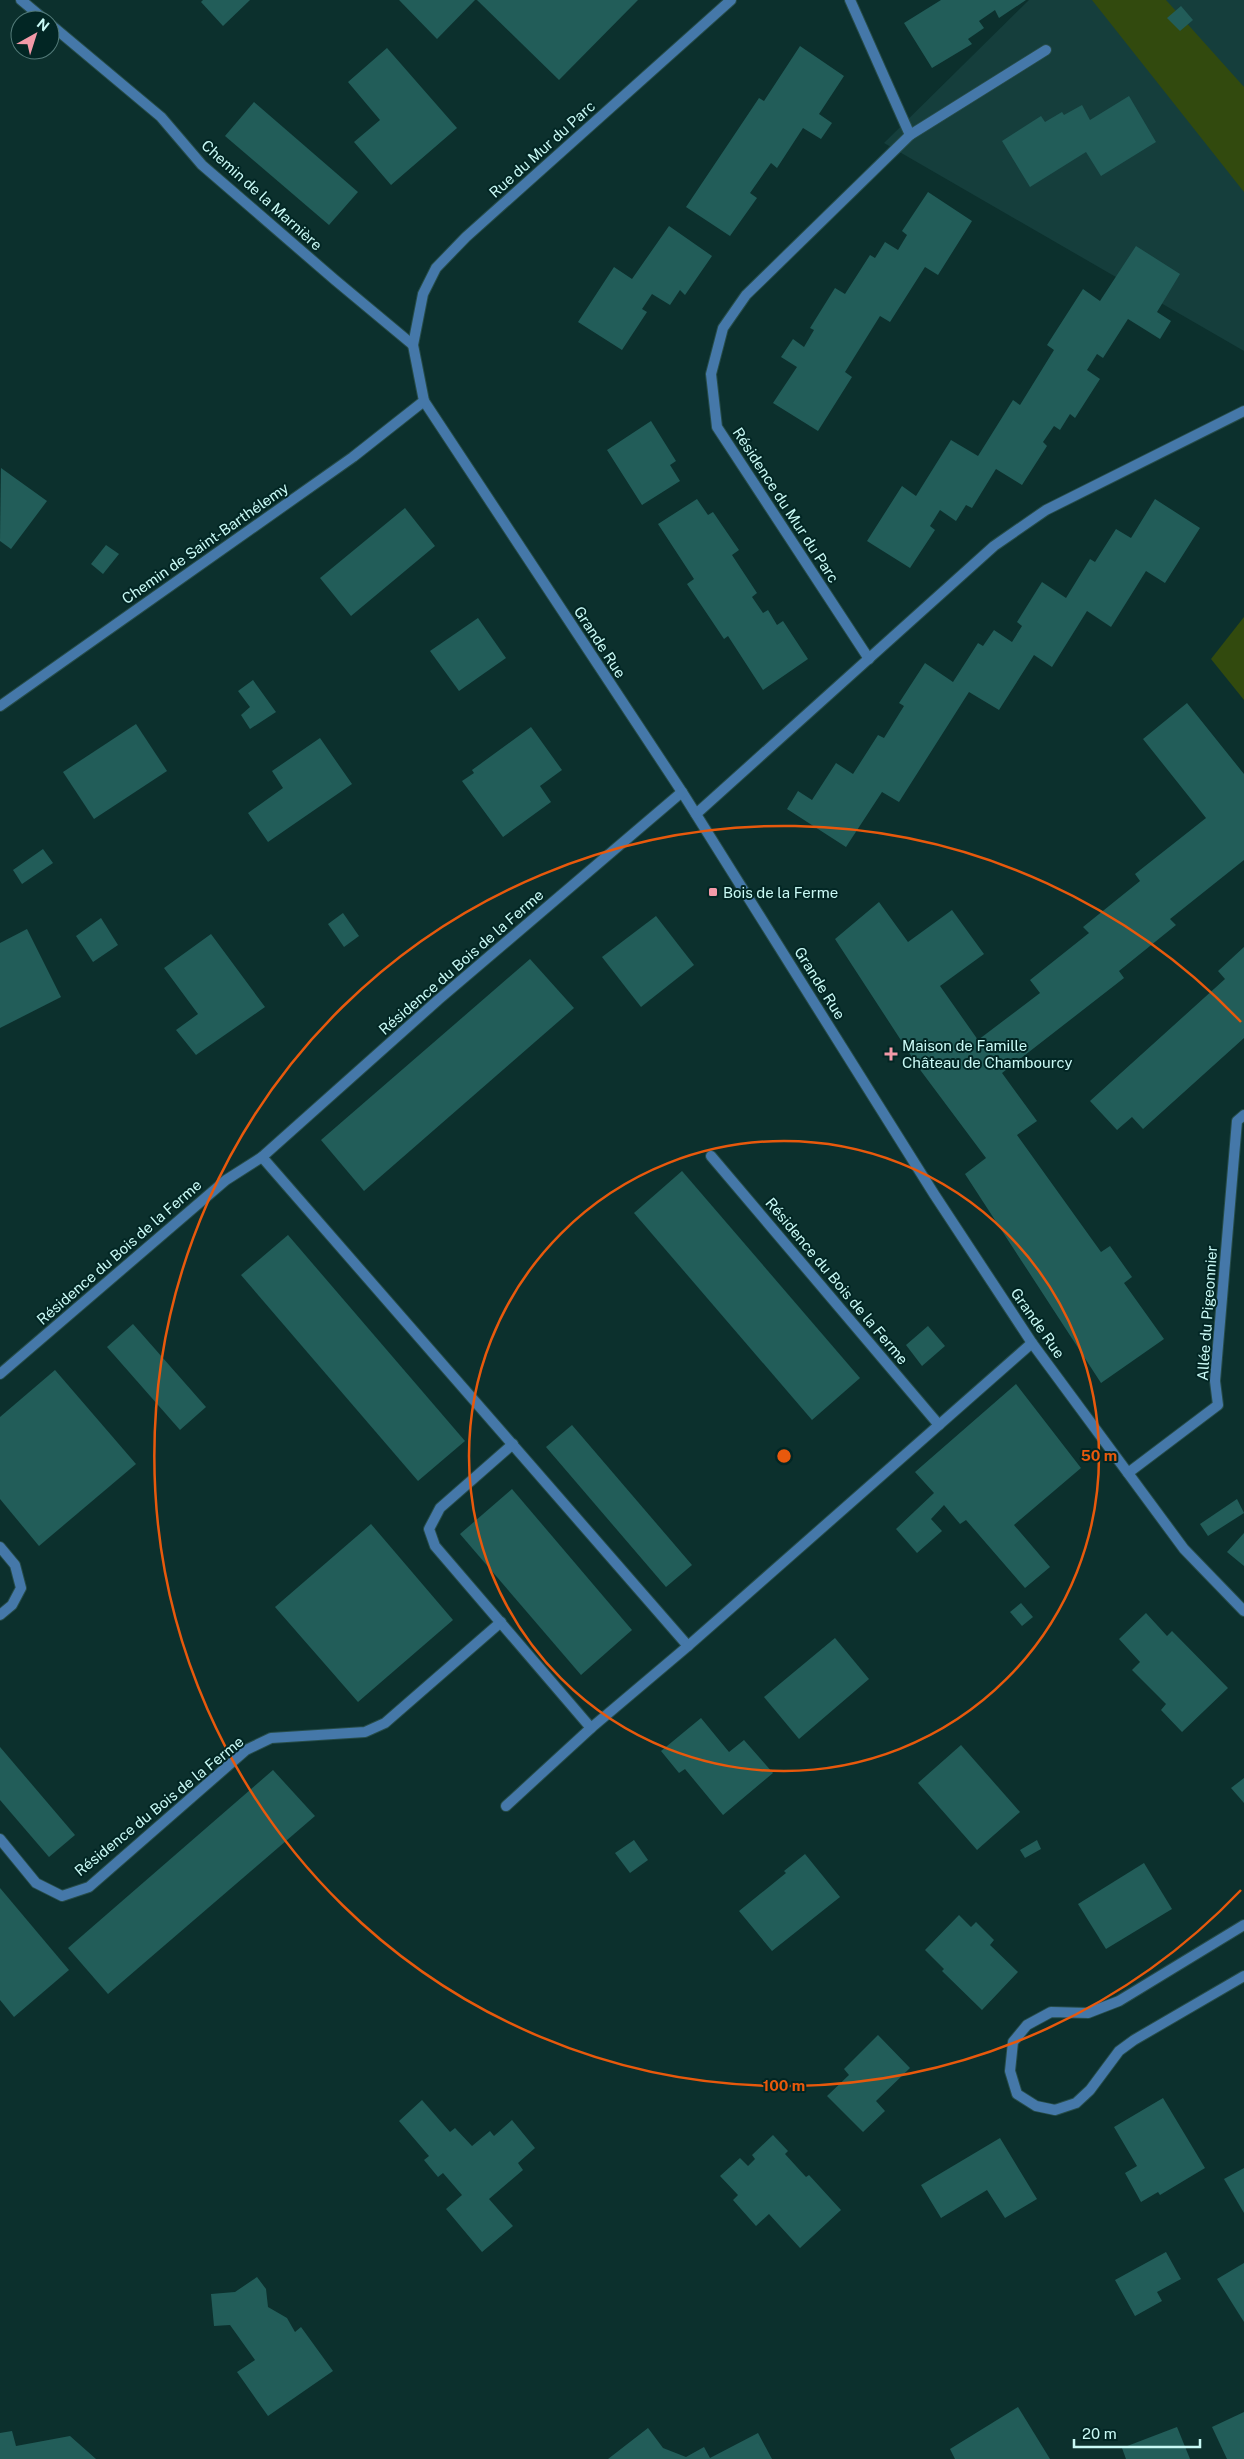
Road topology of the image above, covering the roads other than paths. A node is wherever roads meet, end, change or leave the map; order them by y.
1 (21, 0) edge
2 (731, 0) edge
3 (850, 0) edge
4 (33, 10) edge
5 (60, 32) edge
6 (1046, 50) dead end
7 (910, 135) junction
8 (413, 345) junction
9 (424, 401) junction
10 (1244, 411) edge
11 (869, 659) junction
12 (0, 706) edge
13 (682, 792) junction
14 (696, 814) junction
15 (1244, 1115) edge
16 (711, 1156) dead end
17 (262, 1157) junction
18 (1032, 1343) junction
19 (0, 1374) edge
20 (939, 1426) junction
21 (513, 1444) junction
22 (1128, 1473) junction
23 (0, 1547) edge
24 (1244, 1611) edge
25 (0, 1615) edge
26 (500, 1622) junction
27 (688, 1646) junction
28 (591, 1728) junction
29 (506, 1806) dead end
30 (0, 1839) edge
31 (1244, 1925) edge
32 (1244, 1976) edge

1 - 4 street
2 - 8 street, Rue du Mur du Parc
3 - 7 street
5 - 8 street, Chemin de la Marnière
6 - 7 street, Résidence du Mur du Parc
7 - 11 street, Résidence du Mur du Parc
8 - 9 street, Grande Rue
9 - 12 street, Chemin de Saint-Barthélemy
9 - 13 street, Grande Rue
10 - 11 street
11 - 14 street
13 - 14 street, Grande Rue
13 - 17 street, Résidence du Bois de la Ferme
14 - 18 street, Grande Rue
15 - 22 street, Allée du Pigeonnier
16 - 20 street, Résidence du Bois de la Ferme
17 - 19 street, Résidence du Bois de la Ferme
17 - 21 street
18 - 20 street
18 - 22 street, Grande Rue
20 - 27 street
21 - 26 street
21 - 27 street
22 - 24 street, Grande Rue
23 - 25 street
26 - 28 street
26 - 30 street, Résidence du Bois de la Ferme
27 - 28 street
28 - 29 street
31 - 32 street

